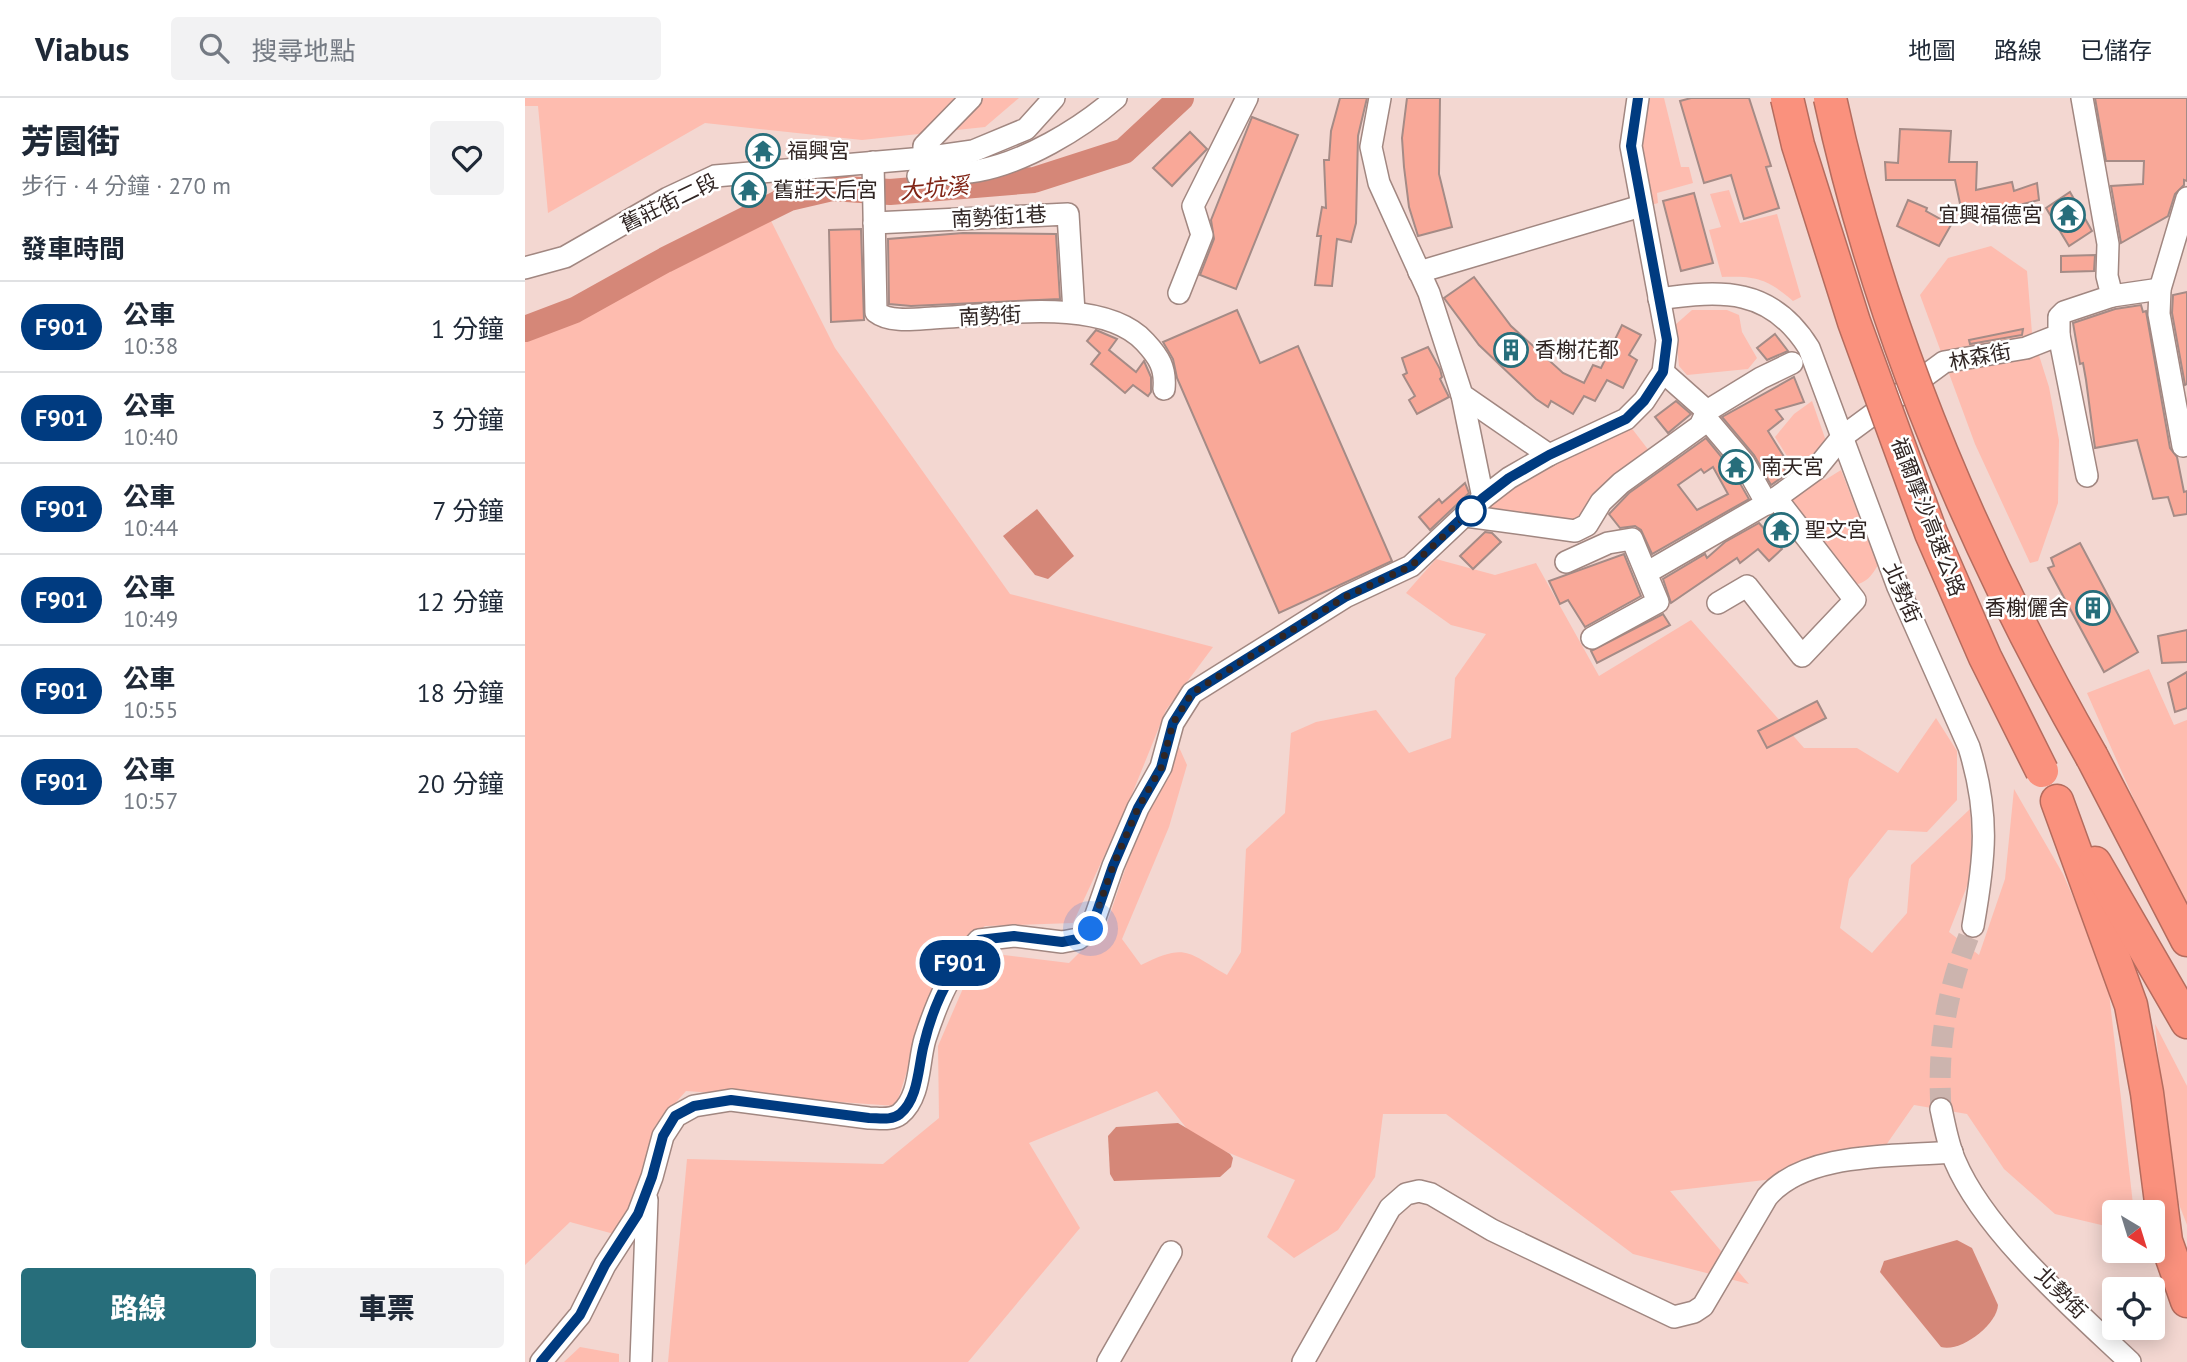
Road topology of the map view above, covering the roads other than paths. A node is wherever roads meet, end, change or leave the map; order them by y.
1 (971, 98) edge
2 (1054, 98) edge
3 (1116, 98) edge
4 (1247, 98) edge
5 (1380, 98) edge
6 (1637, 98) edge
7 (1787, 98) edge
8 (1830, 98) edge
9 (2082, 98) edge
10 (921, 167) junction
11 (873, 169) junction
12 (2187, 198) edge
13 (1641, 206) junction
14 (874, 217) junction
15 (2184, 227) edge
16 (525, 268) edge
17 (1419, 272) junction
18 (2160, 289) junction
19 (1179, 293) dead end
20 (2112, 296) junction
21 (1659, 299) junction
22 (1074, 312) junction
23 (2059, 335) junction
24 (1793, 363) dead end
25 (1663, 372) junction
26 (1164, 388) dead end
27 (1462, 395) junction
28 (1706, 414) junction
29 (1842, 437) junction
30 (2183, 446) dead end
31 (1549, 455) junction
32 (2087, 476) dead end
33 (1483, 498) junction
34 (1771, 501) junction
35 (1466, 516) junction
36 (1566, 562) dead end
37 (1648, 572) junction
38 (1718, 603) dead end
39 (1592, 638) dead end
40 (2057, 801) junction
41 (1973, 926) tunnel mouth
42 (2187, 940) edge
43 (2187, 1022) edge
44 (1941, 1110) tunnel mouth
45 (1952, 1152) junction
46 (648, 1188) junction
47 (1171, 1252) dead end
48 (2187, 1301) edge
49 (541, 1362) edge
50 (641, 1362) edge
51 (1108, 1362) edge
52 (1303, 1362) edge
53 (2130, 1362) edge

1 - 10 street
2 - 10 street, 舊莊街二段
3 - 10 street
4 - 19 street
5 - 17 street
6 - 13 street
7 - 40 highway, 福爾摩沙高速公路, bridge
8 - 42 highway, 福爾摩沙高速公路, bridge
9 - 20 street
10 - 11 street, 舊莊街二段
11 - 14 street
11 - 16 street, 舊莊街二段
12 - 15 street
13 - 17 street
13 - 21 street
14 - 22 street, 南勢街1巷
14 - 22 street, 南勢街
15 - 18 street
17 - 27 street
18 - 20 street
18 - 30 street
20 - 23 street
21 - 25 street
21 - 29 street, 北勢街
22 - 26 street, 南勢街
23 - 29 street, 林森街
23 - 32 street
24 - 28 street
25 - 28 street
25 - 31 street
27 - 31 street
27 - 33 street
28 - 34 street
28 - 35 street
29 - 34 street, 林森街
29 - 41 street, 北勢街
31 - 33 street
33 - 35 street
34 - 37 street, 林森街
34 - 38 street
35 - 46 street
36 - 37 street
37 - 39 street
40 - 43 highway, 福爾摩沙高速公路
40 - 48 highway
44 - 45 street
45 - 52 street
45 - 53 street, 北勢街
46 - 49 street
46 - 50 street
47 - 51 street

